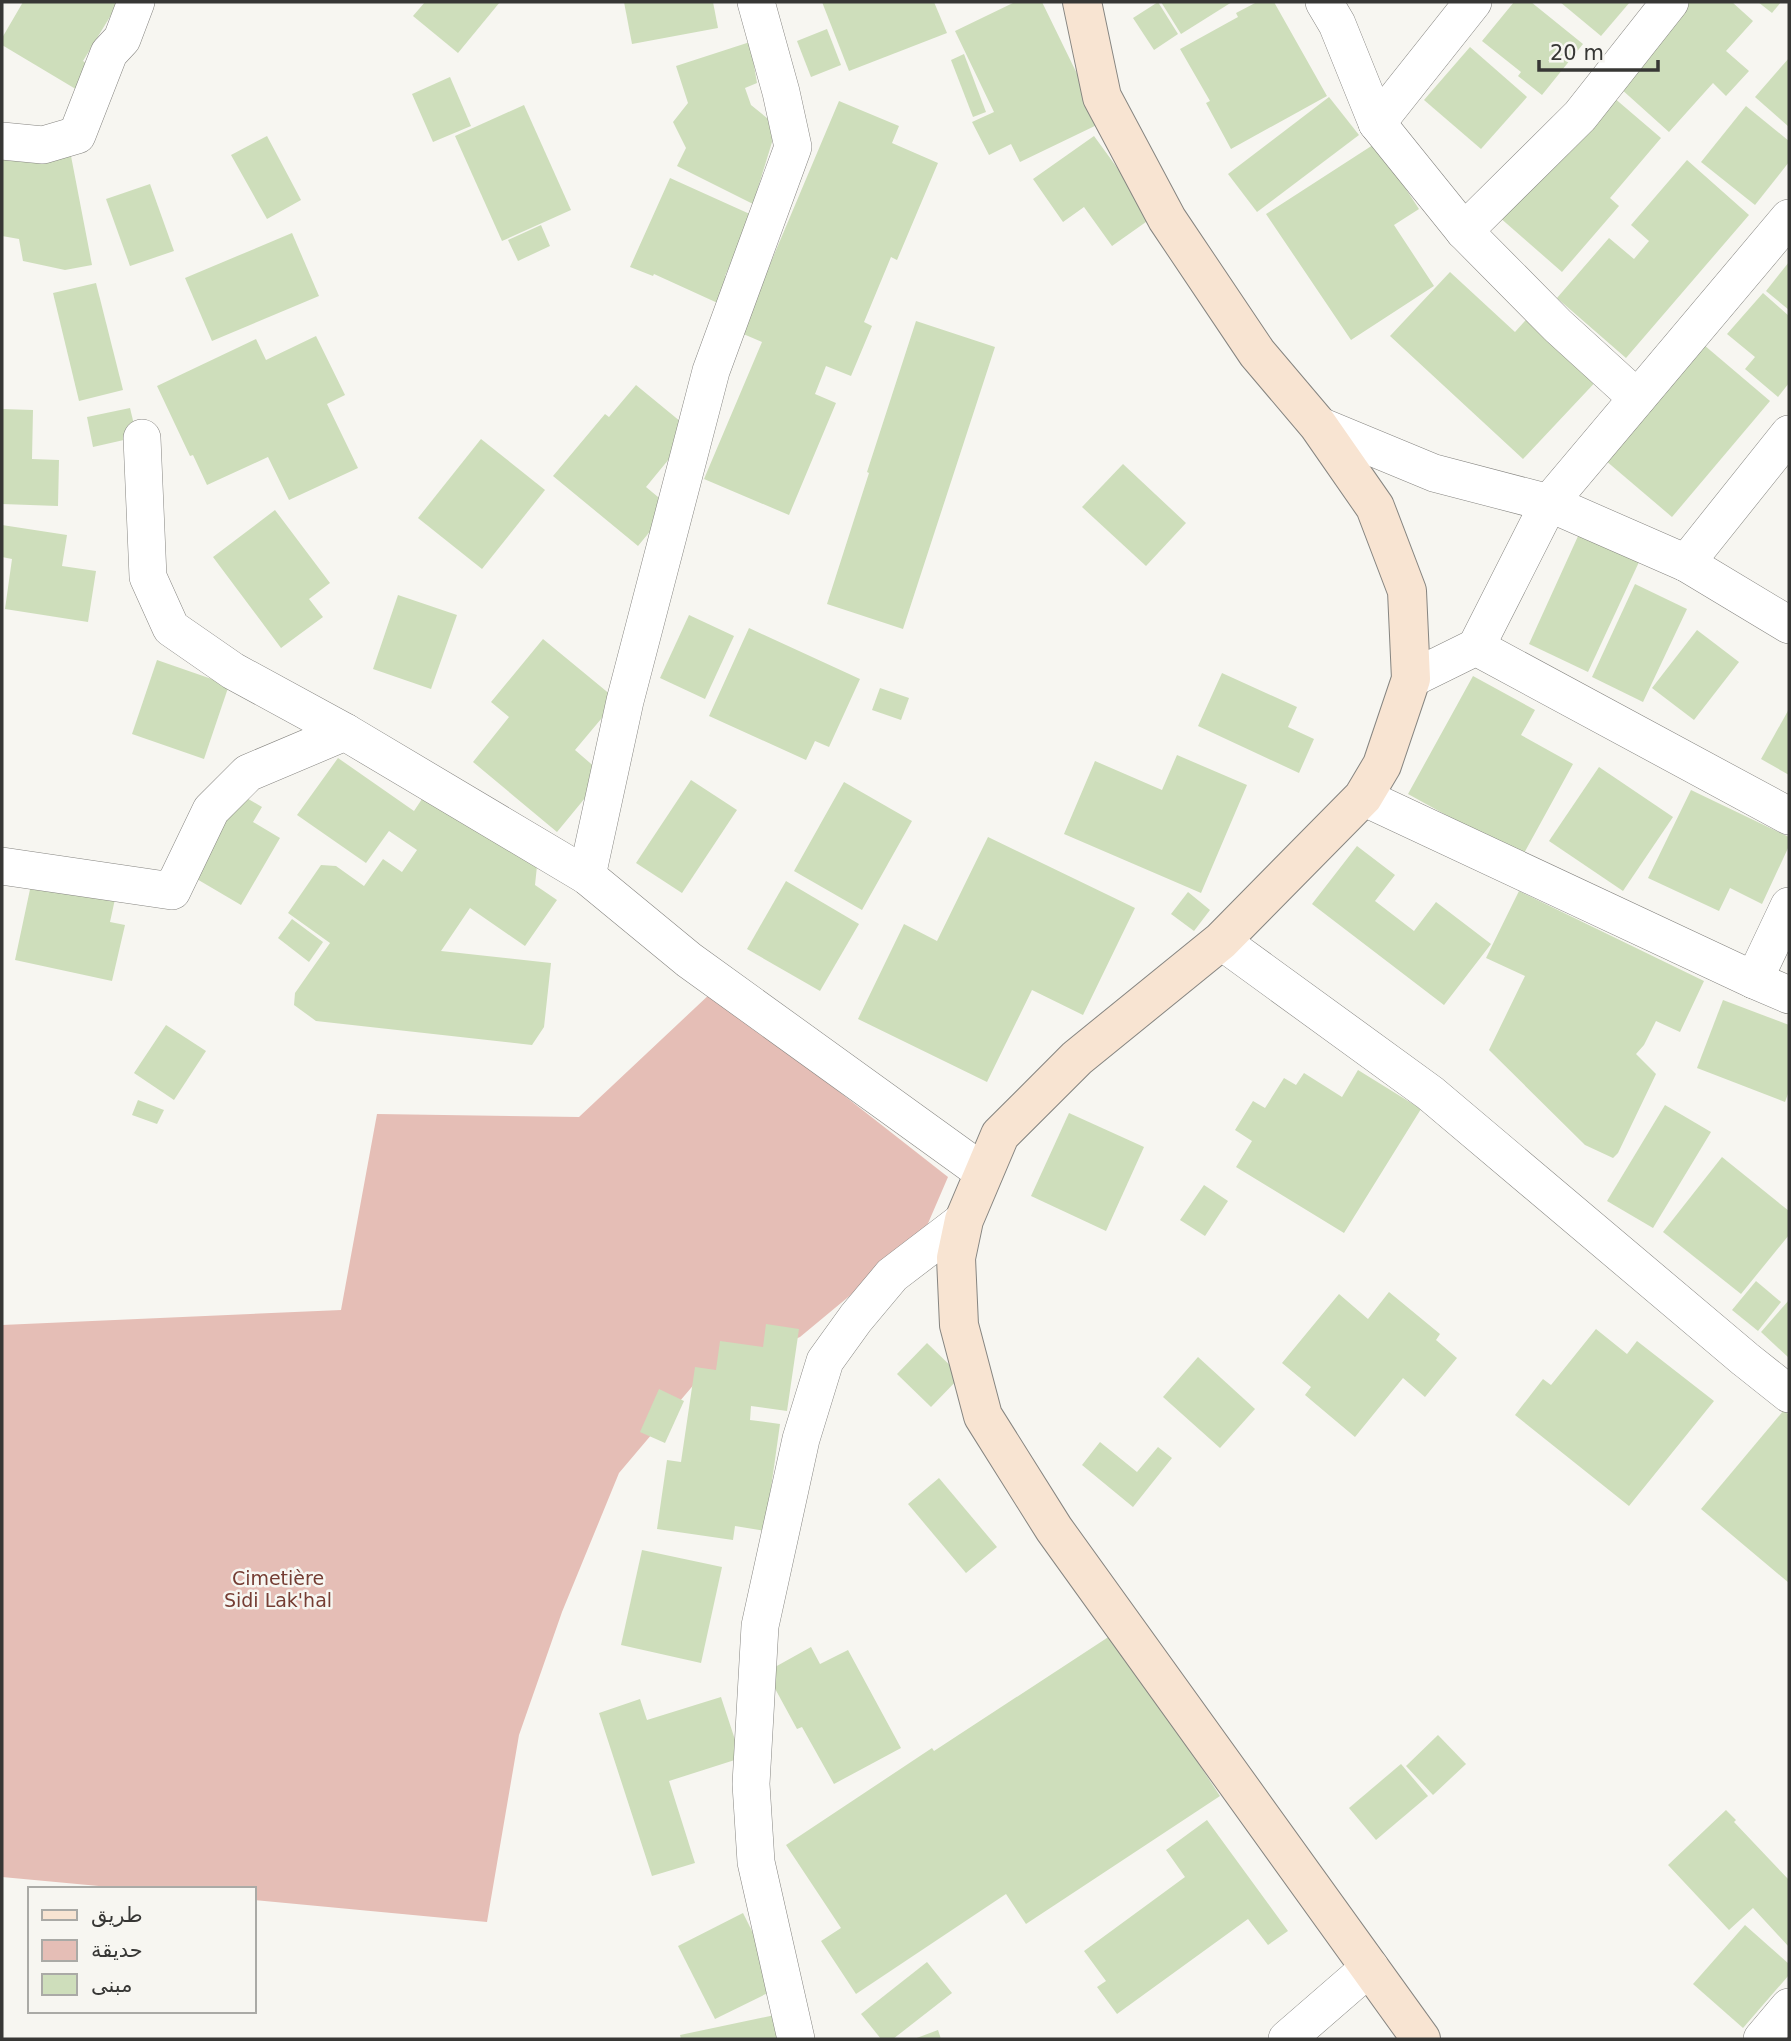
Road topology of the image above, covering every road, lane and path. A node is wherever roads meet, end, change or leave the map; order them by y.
1 (136, 2) edge
2 (756, 2) edge
3 (1082, 2) edge
4 (1324, 2) edge
5 (1474, 2) edge
6 (1670, 2) edge
7 (1377, 123) junction
8 (2, 141) edge
9 (1789, 218) edge
10 (1464, 231) junction
11 (1637, 398) junction
12 (1318, 425) junction
13 (1789, 435) edge
14 (142, 438) dead end
15 (1549, 503) junction
16 (1686, 563) junction
17 (1789, 625) edge
18 (1476, 647) junction
19 (1412, 680) junction
20 (345, 732) junction
21 (1363, 797) junction
22 (1789, 816) edge
23 (2, 866) edge
24 (587, 876) junction
25 (1789, 906) edge
26 (1221, 941) junction
27 (1754, 980) junction
28 (1789, 995) edge
29 (984, 1173) junction
30 (964, 1220) junction
31 (1789, 1394) edge
32 (1370, 1967) junction
33 (1789, 2007) edge
34 (796, 2039) edge
35 (1287, 2039) edge
36 (1421, 2039) edge
37 (1762, 2039) edge

1 - 8 street
2 - 24 street
3 - 12 main road
4 - 7 street
5 - 7 street
6 - 10 street
7 - 10 street
9 - 11 street
10 - 11 street
11 - 15 street
12 - 15 street
12 - 19 main road
13 - 16 street
14 - 20 street
15 - 16 street
15 - 18 street
16 - 17 street
18 - 19 street
18 - 22 street
19 - 21 main road
20 - 23 street
20 - 24 street
21 - 26 main road
21 - 27 street
24 - 29 street
25 - 27 street
26 - 29 main road
26 - 31 street
27 - 28 street
29 - 30 main road
30 - 32 main road
30 - 34 street
32 - 35 street
32 - 36 main road
33 - 37 street

